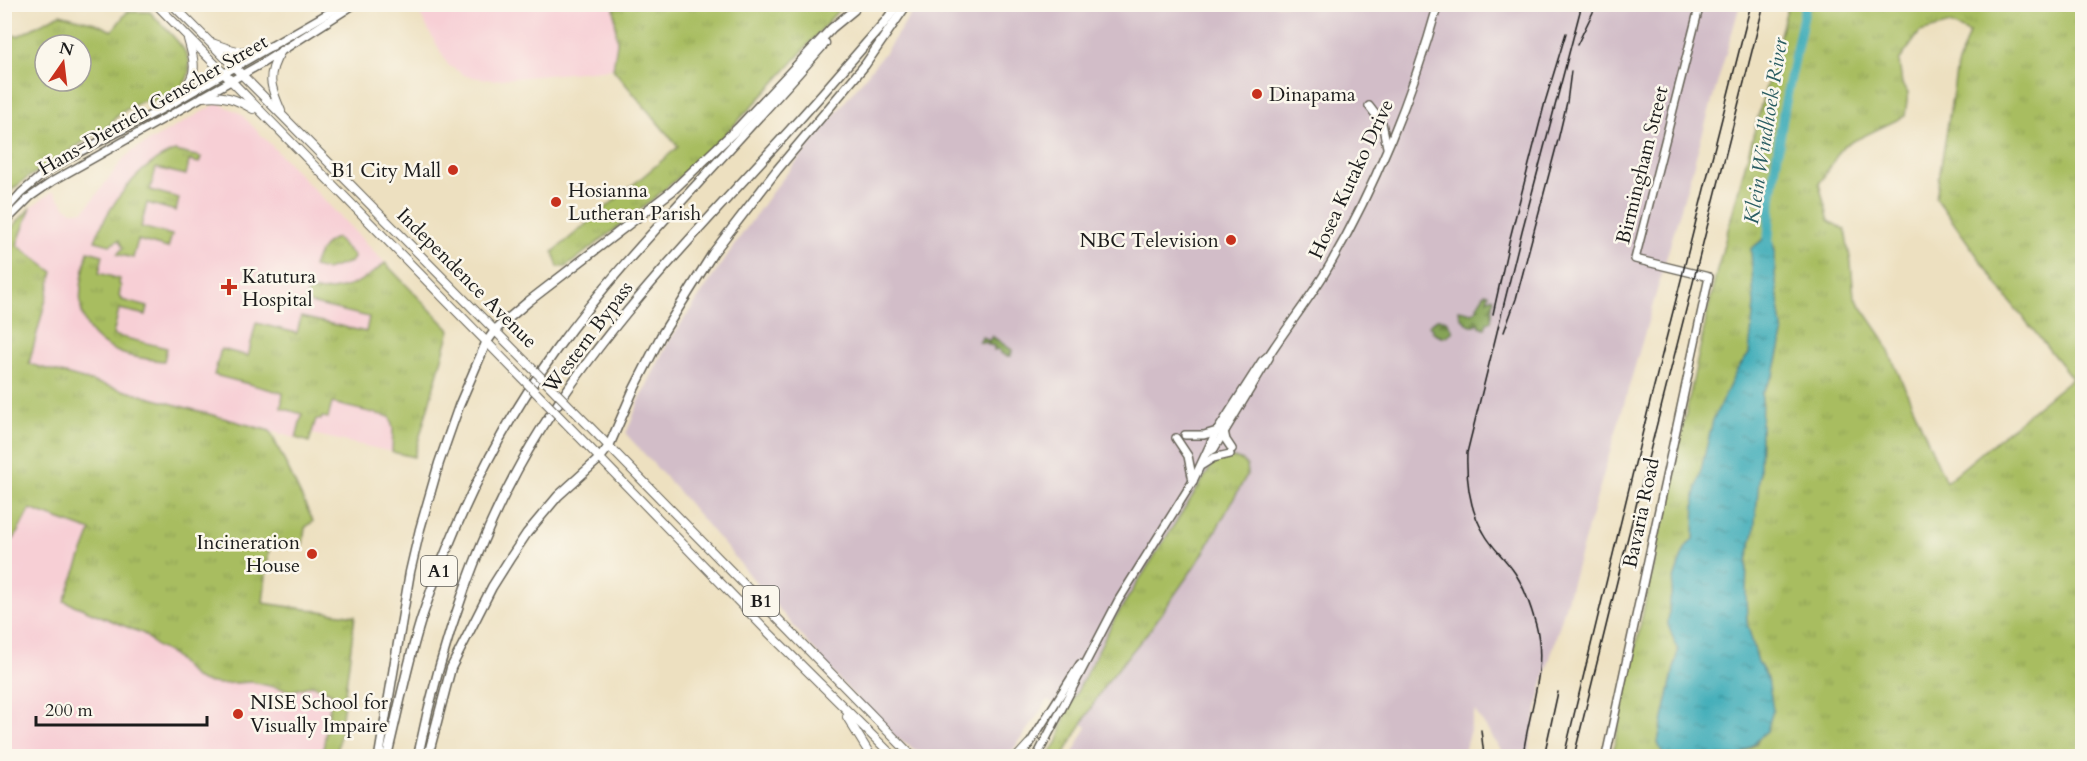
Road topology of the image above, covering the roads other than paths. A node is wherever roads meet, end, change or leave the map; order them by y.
1 (150, 4) edge
2 (156, 4) edge
3 (172, 4) edge
4 (344, 4) edge
5 (355, 4) edge
6 (898, 4) edge
7 (907, 4) edge
8 (1438, 4) edge
9 (1700, 4) edge
10 (856, 7) edge
11 (166, 15) junction
12 (188, 38) junction
13 (211, 43) junction
14 (272, 46) junction
15 (281, 51) junction
16 (234, 68) junction
17 (223, 74) junction
18 (242, 75) junction
19 (230, 81) junction
20 (203, 97) junction
21 (174, 102) junction
22 (1369, 106) dead end
23 (260, 112) junction
24 (283, 115) junction
25 (1387, 147) junction
26 (4, 212) edge
27 (4, 223) edge
28 (1709, 277) joint
29 (496, 329) junction
30 (486, 343) junction
31 (1221, 431) junction
32 (1185, 435) dead end
33 (1176, 438) dead end
34 (609, 446) junction
35 (600, 458) junction
36 (1202, 465) junction
37 (1193, 481) junction
38 (1094, 644) junction
39 (829, 693) junction
40 (893, 736) junction
41 (1029, 744) joint
42 (379, 756) edge
43 (387, 756) edge
44 (418, 756) edge
45 (428, 756) edge
46 (871, 756) edge
47 (893, 756) edge
48 (912, 756) edge
49 (918, 756) edge
50 (1020, 756) edge
51 (1037, 756) edge
52 (1606, 756) edge

1 - 11 main road
2 - 11 main road, Independence Avenue
3 - 13 main road, Independence Avenue
4 - 14 street, Hans-Dietrich Genscher Street
5 - 15 street, Hans-Dietrich Genscher Street
6 - 44 highway, Western Bypass / A1
7 - 34 highway
8 - 25 street, Hosea Kutako Drive
9 - 28 street, Birmingham Street
10 - 29 highway
10 - 43 highway, Western Bypass / A1
11 - 12 main road, Independence Avenue
12 - 17 main road, Independence Avenue
12 - 21 main road
13 - 14 main road
13 - 16 main road, Independence Avenue
14 - 16 street, Hans-Dietrich Genscher Street
15 - 18 street, Hans-Dietrich Genscher Street
15 - 24 main road
16 - 17 street, Hans-Dietrich Genscher Street
16 - 18 main road, Independence Avenue
17 - 19 main road, Independence Avenue
17 - 21 street, Hans-Dietrich Genscher Street
18 - 19 street, Hans-Dietrich Genscher Street
18 - 24 main road, Independence Avenue
19 - 20 street, Hans-Dietrich Genscher Street
19 - 23 main road, Independence Avenue
20 - 23 main road
20 - 27 street, Hans-Dietrich Genscher Street
21 - 26 street, Hans-Dietrich Genscher Street
22 - 25 street
23 - 30 main road, Independence Avenue
24 - 29 main road, Independence Avenue
25 - 31 street, Hosea Kutako Drive
28 - 52 street, Bavaria Road
29 - 30 highway
29 - 34 main road, Independence Avenue / B1, bridge
30 - 35 main road, Independence Avenue / B1, bridge
30 - 42 highway
31 - 32 street
31 - 36 street, Hosea Kutako Drive
31 - 36 street
33 - 37 street
34 - 35 highway
34 - 40 main road, Independence Avenue / B1
35 - 39 main road, Independence Avenue / B1
35 - 45 highway
36 - 37 street, Hosea Kutako Drive
37 - 38 street, Hosea Kutako Drive
38 - 41 street, Hosea Kutako Drive
38 - 51 street, Hosea Kutako Drive
39 - 46 main road, B1
39 - 47 main road, Independence Avenue / B1
40 - 48 main road, Independence Avenue / B1
40 - 49 main road
41 - 50 main road

